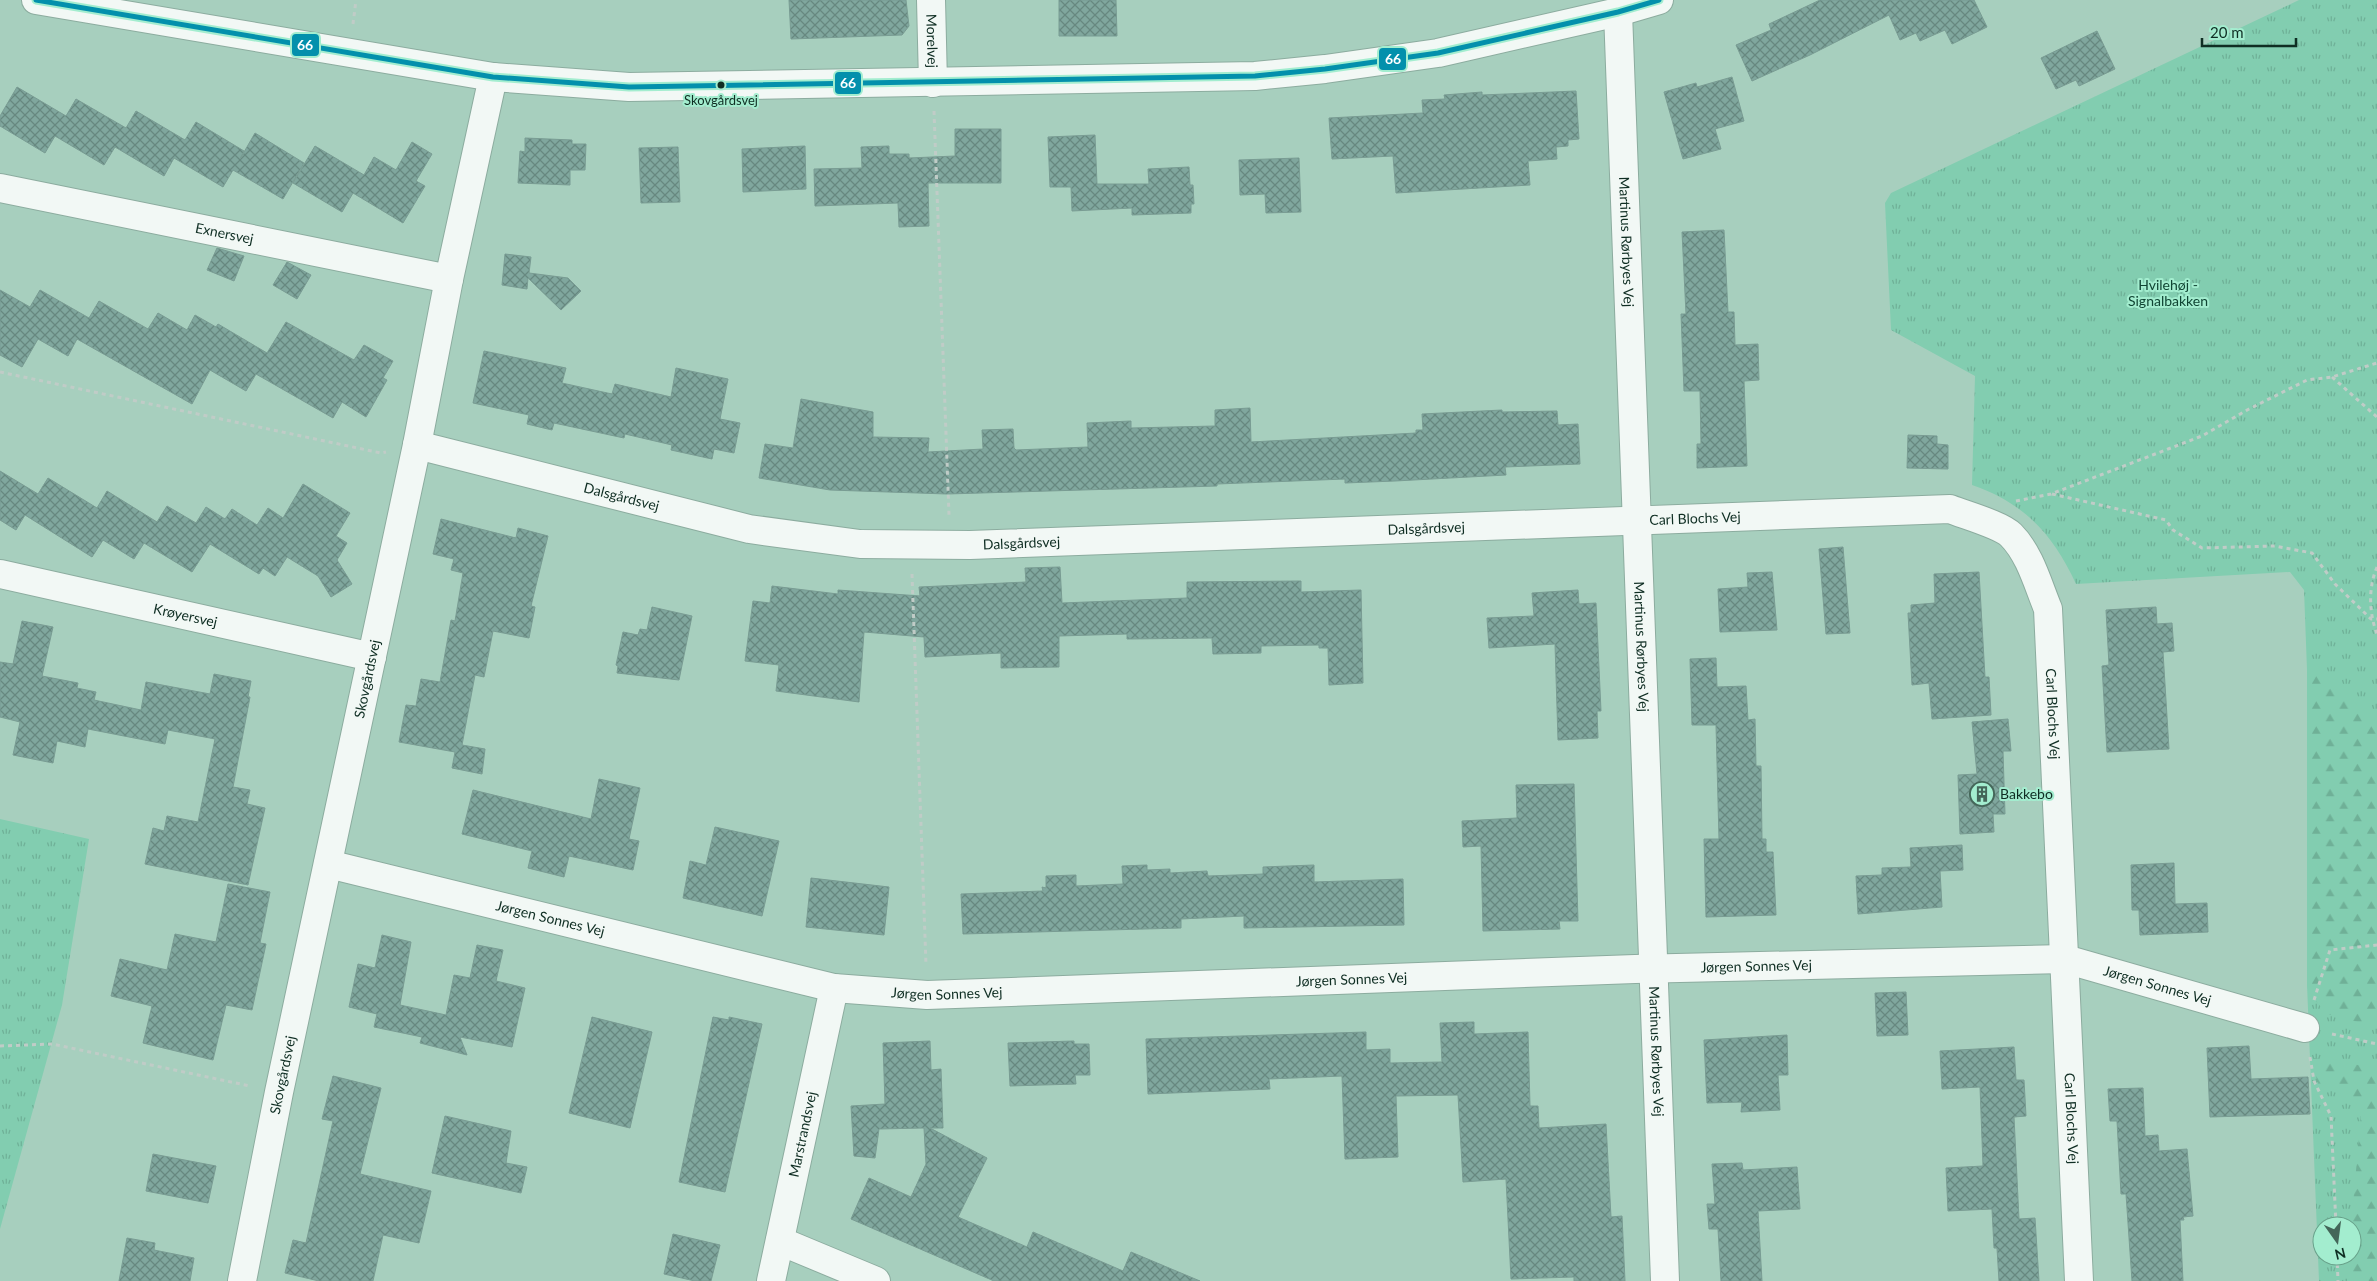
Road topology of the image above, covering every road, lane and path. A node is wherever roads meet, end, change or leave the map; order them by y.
1 (36, 0) edge
2 (931, 0) edge
3 (1658, 0) edge
4 (1618, 12) junction
5 (493, 77) junction
6 (933, 83) junction
7 (0, 188) edge
8 (449, 280) junction
9 (2377, 363) edge
10 (0, 372) edge
11 (2332, 377) junction
12 (2377, 417) edge
13 (417, 445) junction
14 (2052, 494) junction
15 (2015, 501) dead end
16 (1637, 520) junction
17 (911, 545) junction
18 (950, 545) junction
19 (2377, 567) edge
20 (0, 574) edge
21 (2372, 619) junction
22 (2377, 619) edge
23 (2377, 634) edge
24 (372, 658) junction
25 (328, 864) junction
26 (2377, 945) edge
27 (2065, 958) junction
28 (1653, 969) junction
29 (834, 988) junction
30 (927, 995) junction
31 (2305, 1028) junction
32 (2377, 1044) edge
33 (0, 1046) edge
34 (2314, 1082) dead end
35 (279, 1092) junction
36 (2336, 1216) edge
37 (780, 1241) junction
38 (2337, 1266) edge
39 (242, 1281) edge
40 (771, 1281) edge
41 (876, 1281) edge
42 (1665, 1281) edge
43 (2079, 1281) edge
44 (2338, 1281) edge

1 - 5 street
2 - 6 street, Morelvej
3 - 4 street
4 - 6 street
4 - 16 street, Martinus Rørbyes Vej
5 - 6 street
5 - 8 street, Skovgårdsvej
6 - 18 path
7 - 8 street, Exnersvej
8 - 13 street, Skovgårdsvej
9 - 11 path
10 - 13 path
11 - 12 path
11 - 14 path
13 - 17 street, Dalsgårdsvej
13 - 24 street, Skovgårdsvej
14 - 15 path
14 - 21 path
16 - 18 street, Dalsgårdsvej
16 - 27 street, Carl Blochs Vej
16 - 28 street, Martinus Rørbyes Vej
17 - 18 street, Dalsgårdsvej
17 - 30 path
19 - 21 path
20 - 24 street, Krøyersvej
21 - 22 path
21 - 23 path
24 - 25 street, Skovgårdsvej
25 - 29 street, Jørgen Sonnes Vej
25 - 35 street, Skovgårdsvej
26 - 31 path
27 - 28 street, Jørgen Sonnes Vej
27 - 31 street, Jørgen Sonnes Vej
27 - 43 street, Carl Blochs Vej
28 - 30 street, Jørgen Sonnes Vej
28 - 42 street, Martinus Rørbyes Vej
29 - 30 street, Jørgen Sonnes Vej
29 - 37 street, Marstrandsvej
31 - 32 path
33 - 35 path
34 - 36 path
35 - 39 street, Skovgårdsvej
37 - 40 street, Marstrandsvej
37 - 41 street
38 - 44 path

